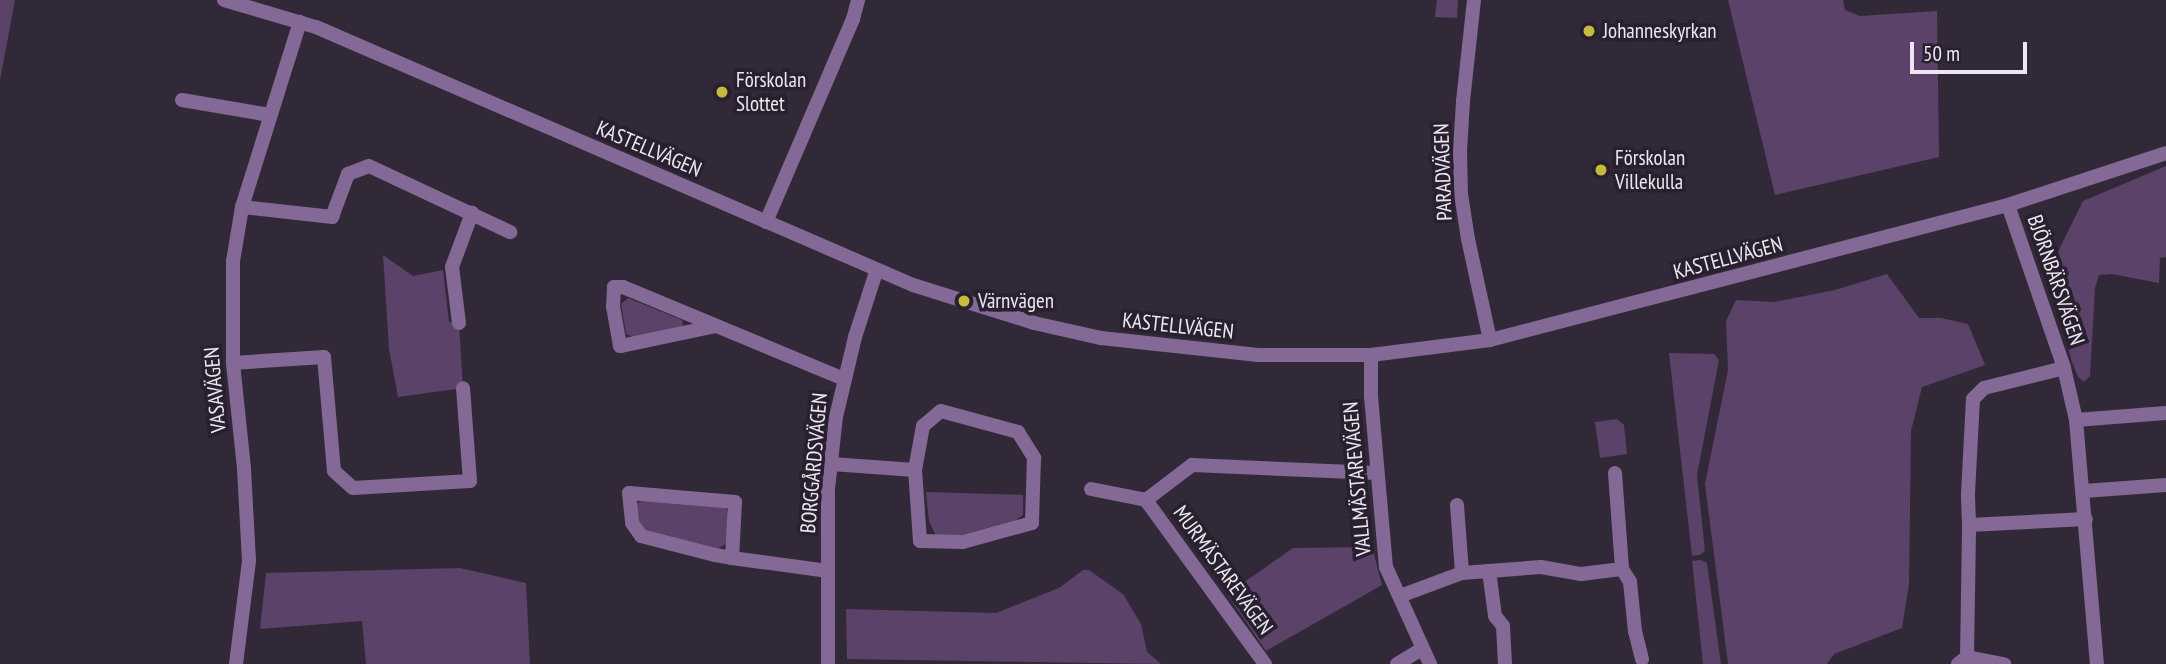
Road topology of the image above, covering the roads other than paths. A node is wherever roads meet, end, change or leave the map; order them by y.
1 (224, 0) edge
2 (858, 0) edge
3 (1474, 0) edge
4 (300, 22) junction
5 (182, 100) dead end
6 (270, 115) junction
7 (2166, 153) edge
8 (2008, 205) junction
9 (242, 207) junction
10 (472, 214) junction
11 (766, 222) junction
12 (510, 232) dead end
13 (876, 272) junction
14 (459, 323) dead end
15 (716, 326) junction
16 (1490, 340) junction
17 (1371, 355) junction
18 (233, 363) junction
19 (2064, 368) junction
20 (844, 379) junction
21 (463, 388) dead end
22 (2166, 413) edge
23 (2076, 420) junction
24 (831, 464) junction
25 (915, 470) junction
26 (1377, 473) junction
27 (1615, 473) dead end
28 (2166, 485) edge
29 (1091, 489) dead end
30 (2084, 491) junction
31 (1146, 500) junction
32 (1457, 505) dead end
33 (2085, 519) junction
34 (1969, 525) junction
35 (732, 558) junction
36 (1622, 569) junction
37 (828, 571) junction
38 (1489, 571) junction
39 (1461, 573) junction
40 (1400, 596) junction
41 (1422, 649) junction
42 (1642, 659) dead end
43 (1964, 662) edge
44 (236, 664) edge
45 (828, 664) edge
46 (1265, 664) edge
47 (1397, 664) edge
48 (1430, 664) edge
49 (1505, 664) edge
50 (2004, 664) edge
51 (2097, 664) edge

1 - 4 street, KASTELLVÄGEN
2 - 11 street
3 - 16 street, PARADVÄGEN
4 - 6 street, VASAVÄGEN
4 - 11 street, KASTELLVÄGEN
5 - 6 street
6 - 9 street, VASAVÄGEN
7 - 8 street, KASTELLVÄGEN
8 - 16 street, KASTELLVÄGEN
8 - 19 street, BJÖRNBÄRSVÄGEN
9 - 10 street
9 - 18 street, VASAVÄGEN
10 - 12 street
10 - 14 street
11 - 13 street, KASTELLVÄGEN
13 - 17 street, KASTELLVÄGEN
13 - 20 street, BORGGÅRDSVÄGEN
15 - 15 street
15 - 20 street
16 - 17 street, KASTELLVÄGEN
17 - 26 street, VALLMÄSTAREVÄGEN
18 - 21 street
18 - 44 street, VASAVÄGEN
19 - 23 street, BJÖRNBÄRSVÄGEN
19 - 34 street, BJÖRNBÄRSVÄGEN
20 - 24 street, BORGGÅRDSVÄGEN
22 - 23 street
23 - 30 street, BJÖRNBÄRSVÄGEN
24 - 25 street
24 - 37 street, BORGGÅRDSVÄGEN
25 - 25 street
26 - 31 street, MURMÄSTAREVÄGEN
26 - 40 street, VALLMÄSTAREVÄGEN
27 - 36 street
28 - 30 street
29 - 31 street, MURMÄSTAREVÄGEN
30 - 33 street, BJÖRNBÄRSVÄGEN
31 - 46 street, MURMÄSTAREVÄGEN
32 - 39 street
33 - 34 street
33 - 51 street, BJÖRNBÄRSVÄGEN
34 - 43 street, BJÖRNBÄRSVÄGEN
35 - 35 street
35 - 37 street
36 - 38 street
36 - 42 street
37 - 45 street, BORGGÅRDSVÄGEN
38 - 39 street
38 - 49 street
39 - 40 street
40 - 41 street, VALLMÄSTAREVÄGEN
41 - 47 street
41 - 48 street, VALLMÄSTAREVÄGEN
43 - 50 street, BJÖRNBÄRSVÄGEN

